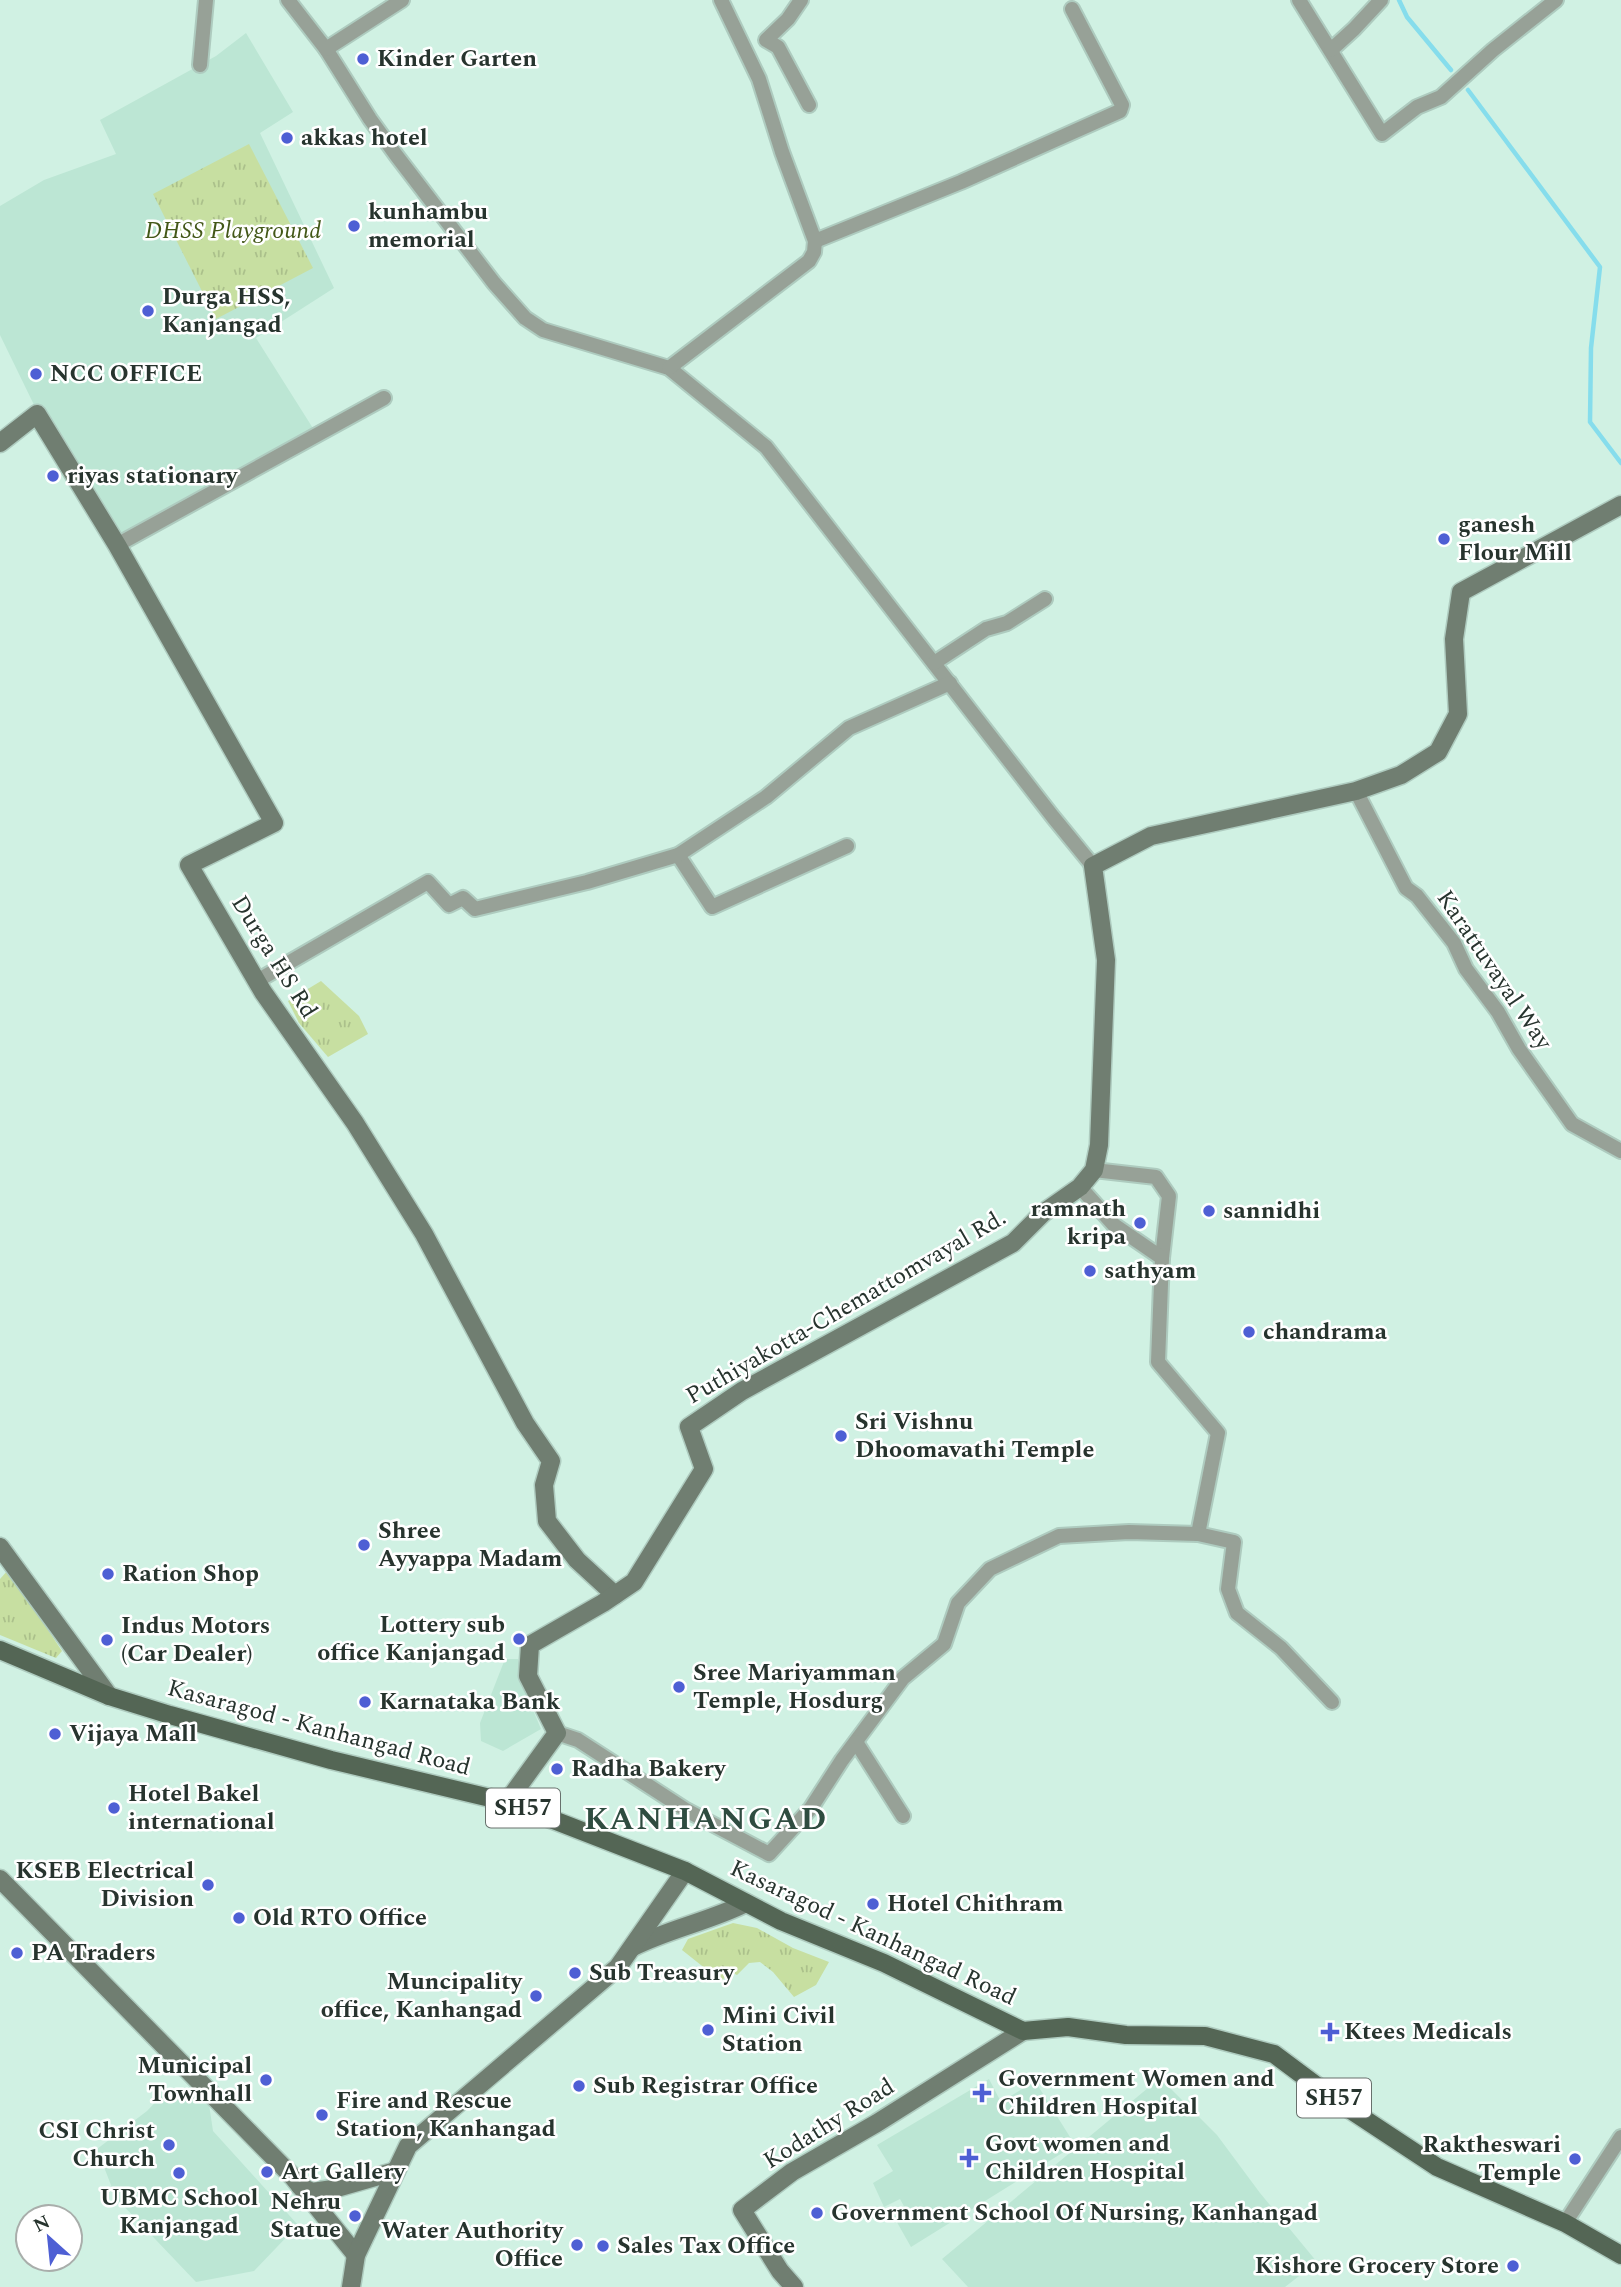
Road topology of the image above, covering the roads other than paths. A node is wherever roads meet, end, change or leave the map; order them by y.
1 (206, 0) edge
2 (288, 0) edge
3 (402, 0) edge
4 (721, 0) edge
5 (801, 0) edge
6 (1299, 0) edge
7 (1381, 0) edge
8 (1556, 0) edge
9 (1072, 9) dead end
10 (326, 49) junction
11 (1331, 50) junction
12 (200, 65) dead end
13 (809, 105) dead end
14 (815, 241) junction
15 (669, 368) junction
16 (384, 398) dead end
17 (0, 443) edge
18 (1621, 505) edge
19 (117, 545) junction
20 (1045, 599) dead end
21 (934, 663) junction
22 (950, 683) junction
23 (1356, 790) junction
24 (847, 846) dead end
25 (678, 855) junction
26 (1093, 866) junction
27 (257, 981) junction
28 (1621, 1151) edge
29 (1094, 1170) junction
30 (1080, 1186) junction
31 (1162, 1258) junction
32 (1199, 1534) junction
33 (0, 1547) edge
34 (615, 1595) junction
35 (0, 1650) edge
36 (109, 1696) junction
37 (1332, 1702) dead end
38 (557, 1734) junction
39 (856, 1742) junction
40 (507, 1802) junction
41 (904, 1816) dead end
42 (685, 1871) junction
43 (0, 1879) edge
44 (746, 1903) junction
45 (632, 1947) junction
46 (1023, 2031) junction
47 (1621, 2137) edge
48 (396, 2171) junction
49 (300, 2186) junction
50 (1565, 2223) junction
51 (356, 2255) junction
52 (1621, 2255) edge
53 (351, 2287) edge
54 (794, 2287) edge

1 - 12 street
2 - 10 street
3 - 10 street
4 - 14 street
5 - 13 street
6 - 11 street
7 - 11 street
8 - 11 street
9 - 14 street
10 - 15 street
14 - 15 street
15 - 21 street
16 - 19 street
17 - 19 street, Durga HS Rd
18 - 23 street
19 - 27 street, Durga HS Rd
20 - 21 street
21 - 22 street
22 - 25 street
22 - 26 street
23 - 26 street
23 - 28 street, Karattuvayal Way
24 - 25 street
25 - 27 street
26 - 29 street
27 - 34 street, Durga HS Rd
29 - 30 street, Puthiyakotta-Chemattomvayal Rd.
29 - 31 street
30 - 31 street
30 - 34 street, Puthiyakotta-Chemattomvayal Rd.
31 - 32 street
32 - 37 street
32 - 39 street
33 - 36 street
34 - 38 street, Puthiyakotta-Chemattomvayal Rd.
35 - 36 main road, Kasaragod - Kanhangad Road / SH57
36 - 40 main road, Kasaragod - Kanhangad Road / SH57
38 - 39 street
38 - 40 street
39 - 41 street
40 - 42 main road, Kasaragod - Kanhangad Road / SH57
42 - 44 main road, Kasaragod - Kanhangad Road / SH57
42 - 45 street
43 - 49 street
44 - 45 street
44 - 46 main road, Kasaragod - Kanhangad Road / SH57
45 - 48 street
46 - 50 main road, Kasaragod - Kanhangad Road / SH57
46 - 54 street, Kodathy Road
47 - 50 street
48 - 49 street
48 - 51 street
49 - 51 street
50 - 52 main road, Kasaragod - Kanhangad Road / SH57
51 - 53 street

